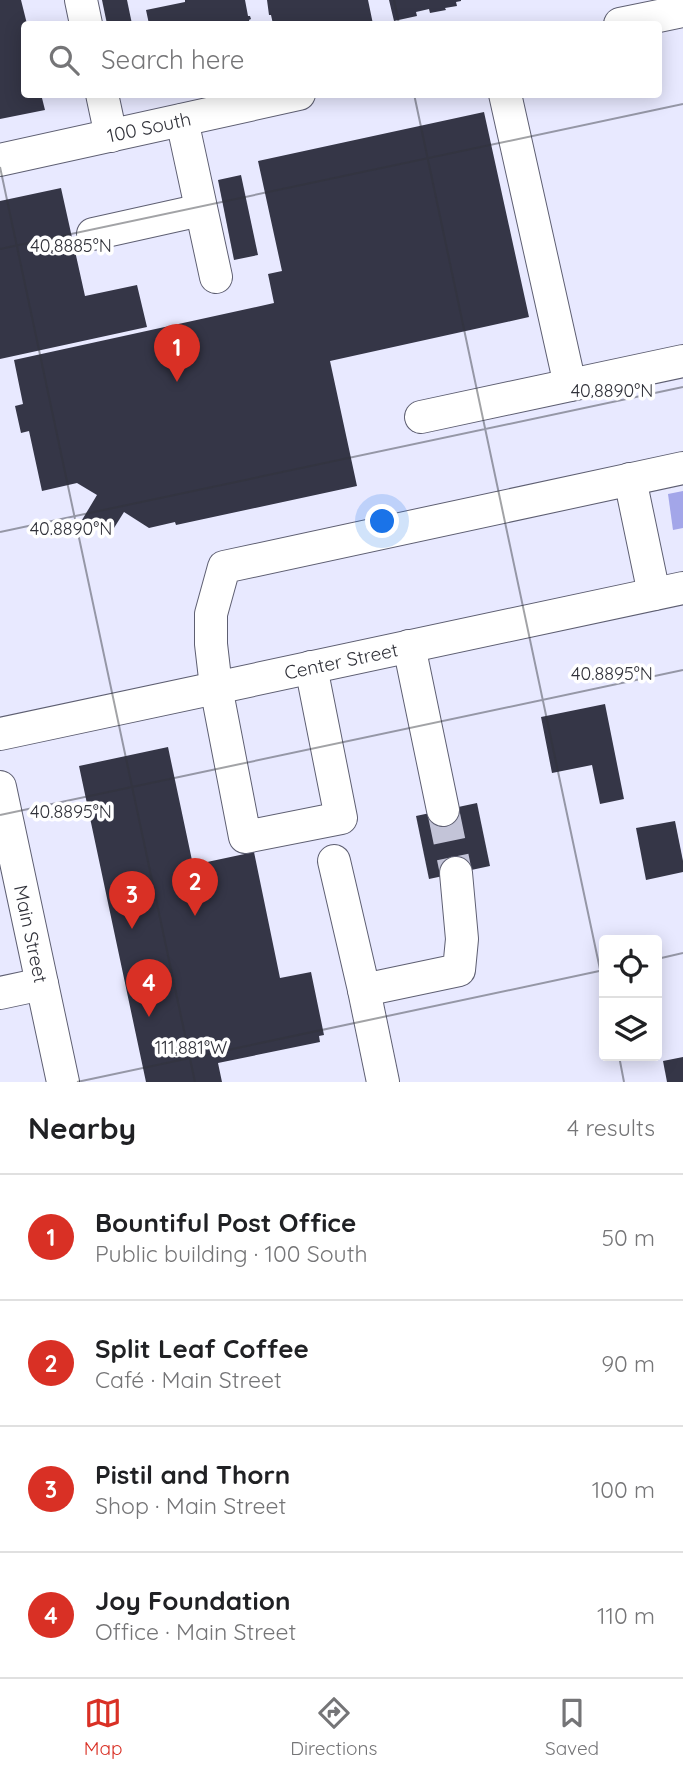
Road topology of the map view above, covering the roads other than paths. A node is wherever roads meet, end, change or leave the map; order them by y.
1 (81, 0) edge
2 (683, 11) edge
3 (85, 21) edge
4 (635, 21) edge
5 (103, 98) edge
6 (281, 98) edge
7 (506, 98) edge
8 (182, 120) junction
9 (111, 136) junction
10 (0, 160) edge
11 (201, 210) junction
12 (93, 234) dead end
13 (216, 277) dead end
14 (683, 361) edge
15 (570, 385) junction
16 (421, 417) dead end
17 (683, 468) edge
18 (630, 479) junction
19 (668, 591) edge
20 (409, 646) junction
21 (311, 667) junction
22 (216, 687) junction
23 (0, 734) edge
24 (0, 787) edge
25 (443, 810) tunnel mouth
26 (334, 861) dead end
27 (456, 873) tunnel mouth
28 (42, 984) junction
29 (364, 990) junction
30 (0, 993) edge
31 (63, 1082) edge
32 (383, 1082) edge

1 - 3 street
2 - 4 street
5 - 9 street
6 - 8 street, 100 South
7 - 15 street
8 - 9 street, 100 South
8 - 11 street
9 - 10 street, 100 South
11 - 12 street
11 - 13 street
14 - 15 street
15 - 16 street
17 - 18 street
18 - 19 street
18 - 22 street
19 - 20 street, Center Street
20 - 21 street, Center Street
20 - 25 street
21 - 22 street, Center Street
21 - 22 street
22 - 23 street, Center Street
24 - 28 street, Main Street
26 - 29 street
27 - 29 street
28 - 30 street
28 - 31 street, Main Street
29 - 32 street

